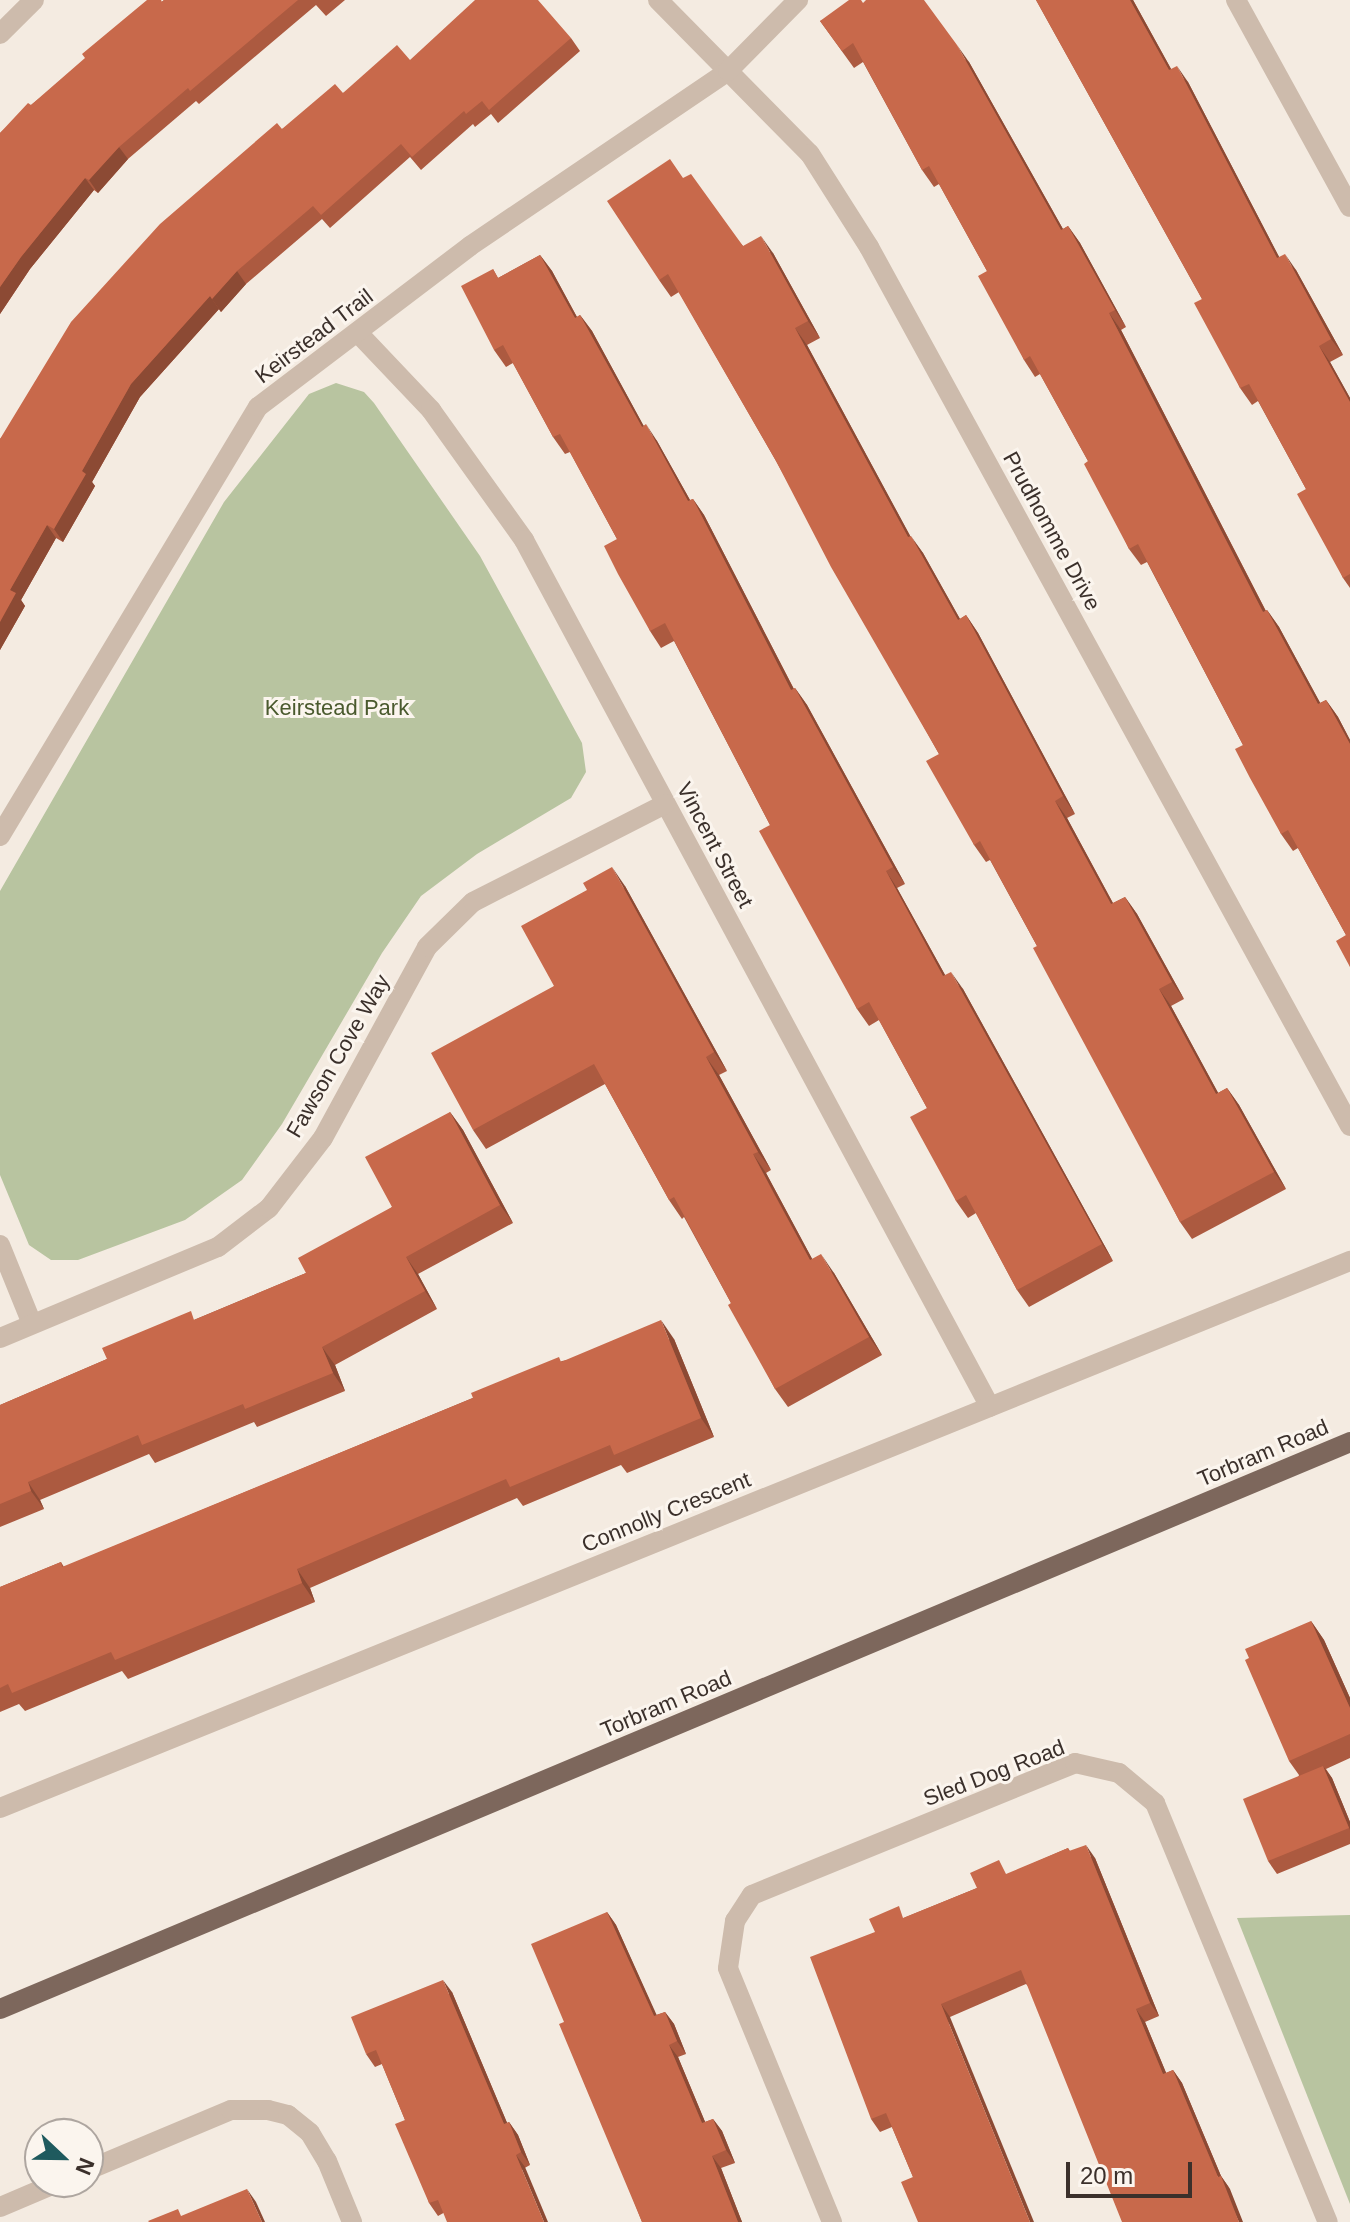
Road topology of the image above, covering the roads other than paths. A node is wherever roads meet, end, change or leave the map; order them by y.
1 (34, 0) edge
2 (658, 0) edge
3 (798, 0) edge
4 (1236, 0) edge
5 (0, 34) edge
6 (728, 71) junction
7 (1350, 207) edge
8 (359, 334) junction
9 (665, 804) junction
10 (0, 836) edge
11 (1350, 1126) edge
12 (0, 1245) edge
13 (1350, 1261) edge
14 (32, 1324) junction
15 (0, 1338) edge
16 (990, 1407) junction
17 (1350, 1442) edge
18 (0, 1808) edge
19 (0, 2009) edge
20 (104, 2163) edge
21 (24, 2197) edge
22 (0, 2207) edge
23 (352, 2222) edge
24 (832, 2222) edge
25 (1328, 2222) edge

1 - 5 street
2 - 6 street, Prudhomme Drive
3 - 6 street
4 - 7 street
6 - 8 street, Keirstead Trail
6 - 11 street, Prudhomme Drive
8 - 9 street, Vincent Street
8 - 10 street, Keirstead Trail
9 - 14 street, Fawson Cove Way
9 - 16 street, Vincent Street
12 - 14 street
13 - 16 street, Connolly Crescent
14 - 15 street, Fawson Cove Way
16 - 18 street, Connolly Crescent
17 - 19 main road, Torbram Road
20 - 23 street
21 - 22 street
24 - 25 street, Sled Dog Road

